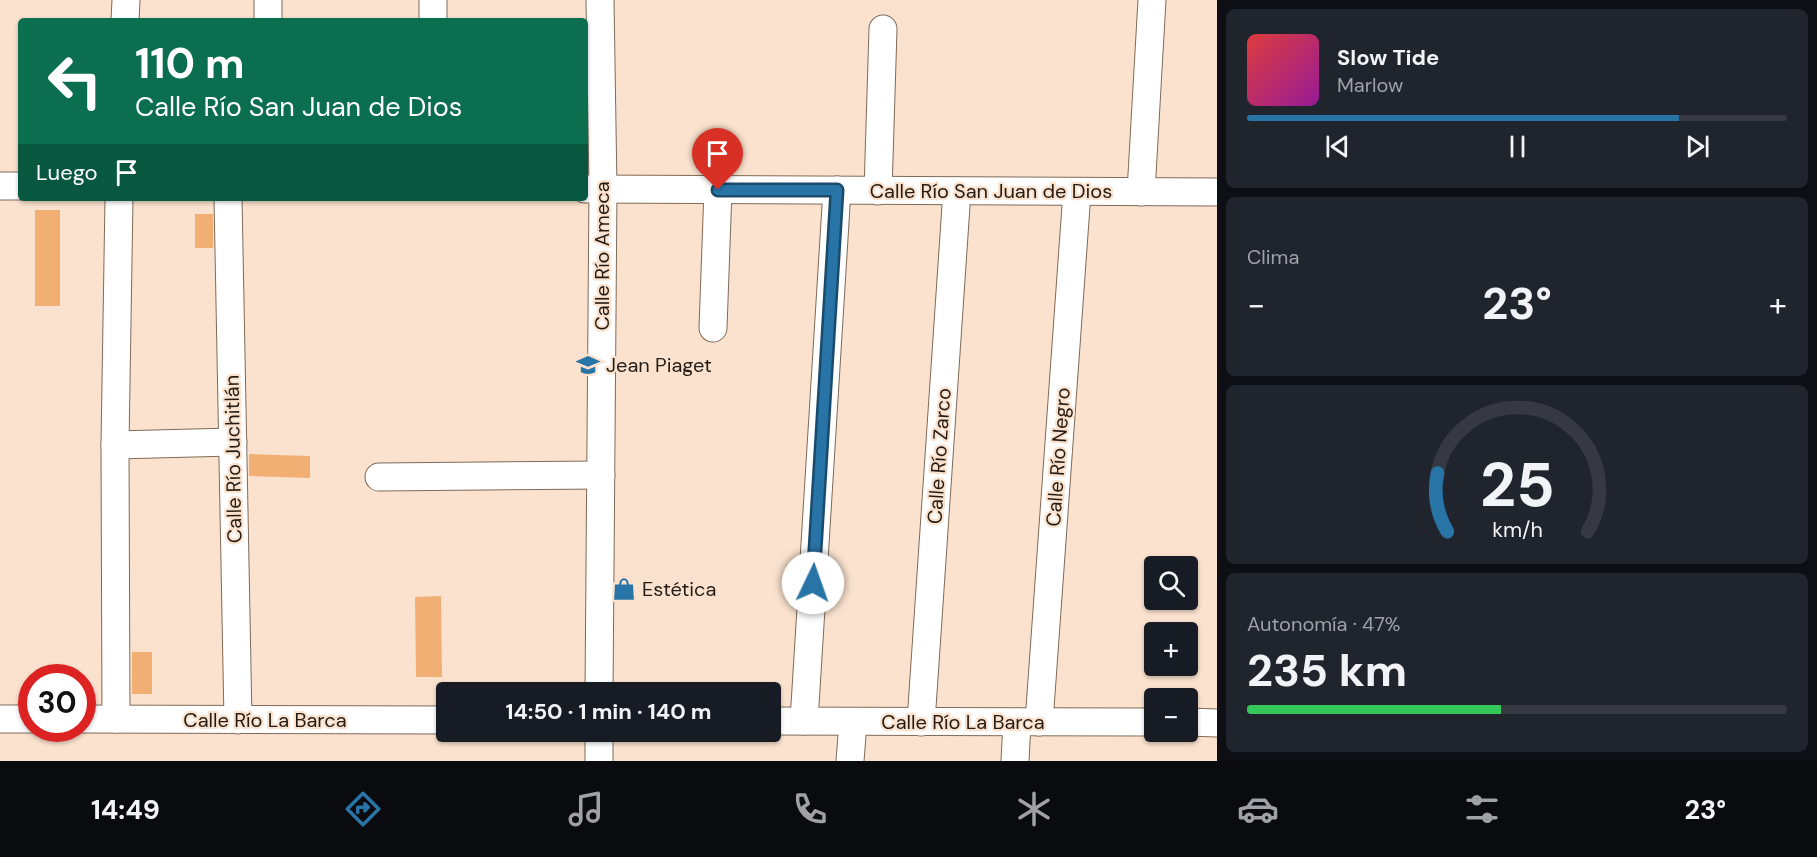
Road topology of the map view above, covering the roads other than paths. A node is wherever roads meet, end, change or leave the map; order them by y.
1 (126, 0) edge
2 (268, 0) edge
3 (433, 0) edge
4 (600, 0) edge
5 (1152, 0) edge
6 (125, 18) edge
7 (268, 18) edge
8 (433, 18) edge
9 (884, 29) dead end
10 (0, 186) edge
11 (18, 186) edge
12 (594, 189) edge
13 (718, 190) junction
14 (837, 190) junction
15 (878, 190) junction
16 (957, 191) junction
17 (1077, 192) junction
18 (1141, 192) junction
19 (1217, 192) edge
20 (119, 201) edge
21 (228, 201) edge
22 (713, 328) dead end
23 (232, 442) junction
24 (115, 445) junction
25 (601, 476) junction
26 (379, 477) dead end
27 (599, 682) edge
28 (0, 719) edge
29 (18, 719) edge
30 (96, 719) edge
31 (116, 719) junction
32 (238, 720) junction
33 (436, 720) edge
34 (781, 721) edge
35 (804, 721) junction
36 (853, 722) junction
37 (921, 722) junction
38 (1028, 722) junction
39 (1144, 722) edge
40 (1198, 723) edge
41 (1217, 723) edge
42 (599, 742) edge
43 (599, 761) edge
44 (850, 761) edge
45 (1015, 761) edge

1 - 6 street
2 - 7 street
3 - 8 street
4 - 12 street, Calle Río Ameca
5 - 18 street
9 - 15 street
10 - 11 street
12 - 13 street, Calle Río San Juan de Dios
12 - 25 street, Calle Río Ameca
13 - 14 street, Calle Río San Juan de Dios
13 - 22 street
14 - 15 street, Calle Río San Juan de Dios
14 - 35 street
15 - 16 street, Calle Río San Juan de Dios
16 - 17 street, Calle Río San Juan de Dios
16 - 37 street, Calle Río Zarco
17 - 18 street, Calle Río San Juan de Dios
17 - 38 street, Calle Río Negro
18 - 19 street, Calle Río San Juan de Dios
20 - 24 street
21 - 23 street, Calle Río Juchitlán
23 - 24 street
23 - 32 street, Calle Río Juchitlán
24 - 31 street
25 - 26 street
25 - 27 street, Calle Río Ameca
28 - 29 street
30 - 31 street, Calle Río La Barca
31 - 32 street, Calle Río La Barca
32 - 33 street, Calle Río La Barca
34 - 35 street, Calle Río La Barca
35 - 36 street, Calle Río La Barca
36 - 37 street, Calle Río La Barca
36 - 44 street
37 - 38 street, Calle Río La Barca
38 - 39 street, Calle Río La Barca
38 - 45 street, Calle Río Negro
40 - 41 street
42 - 43 street

